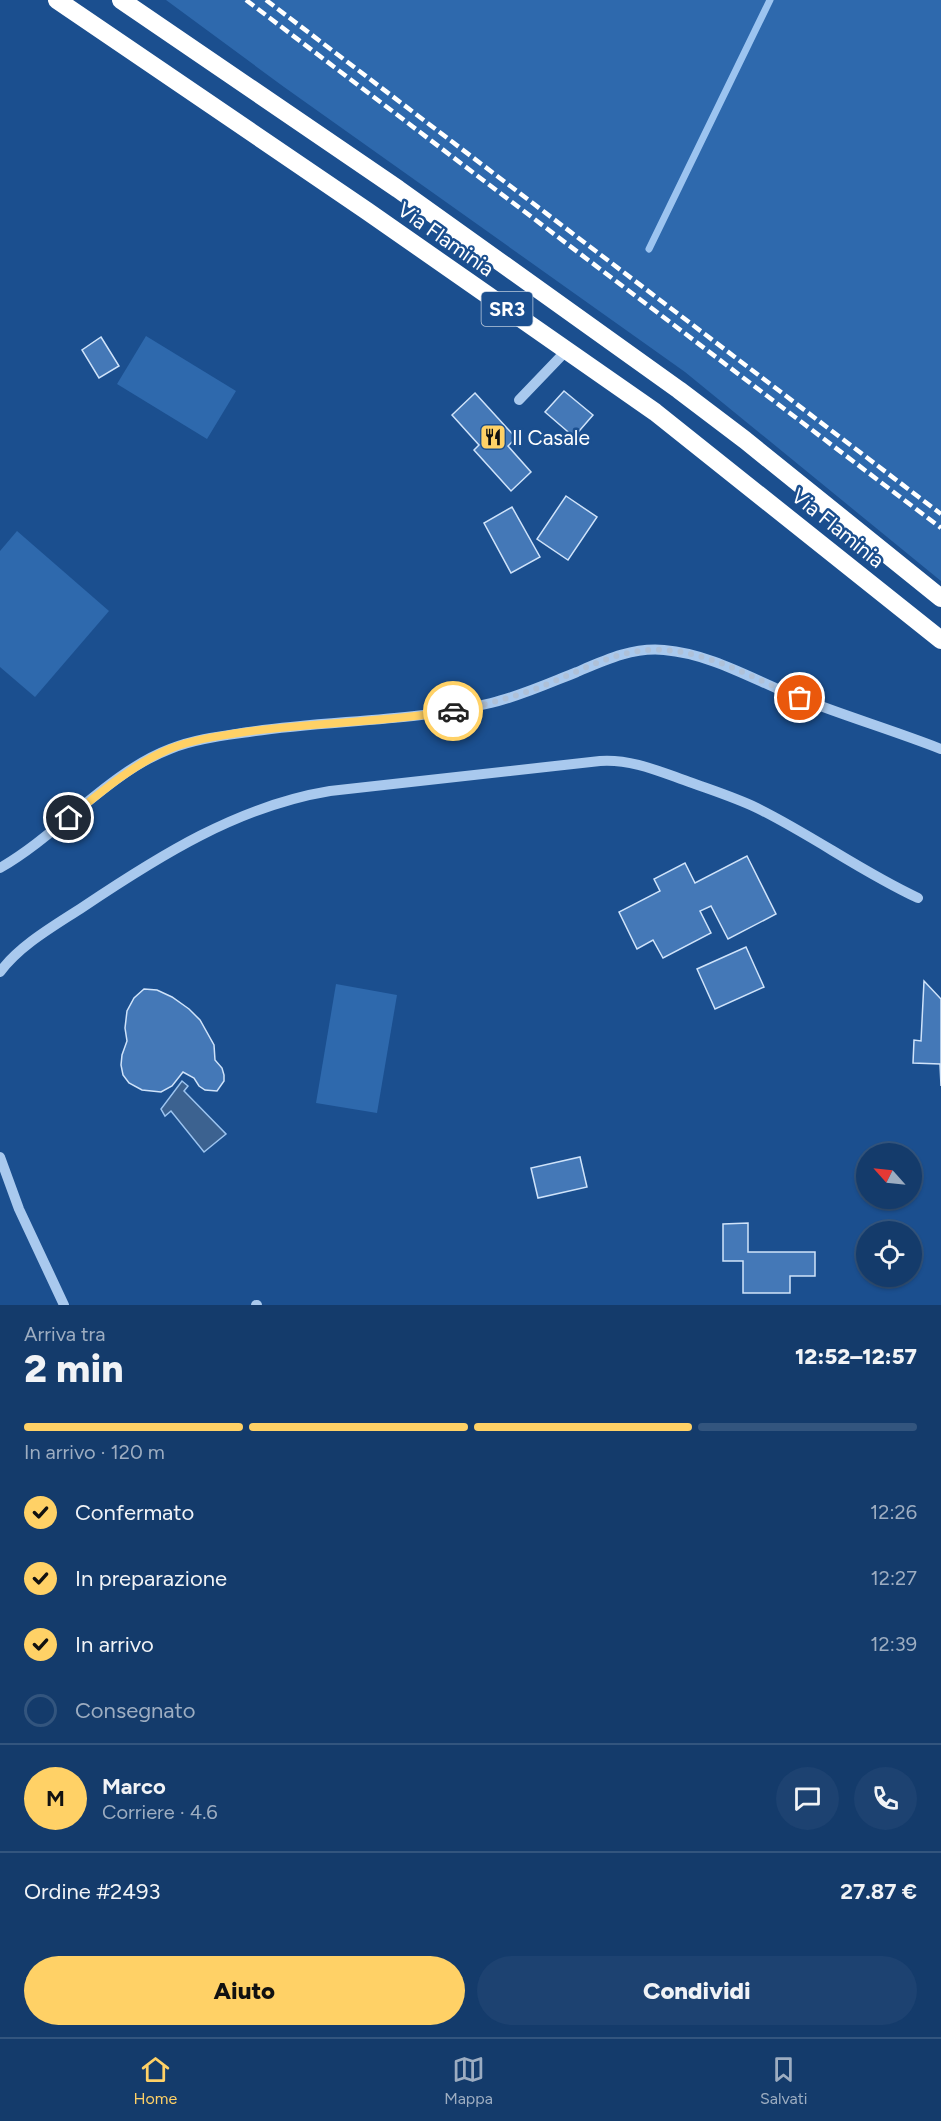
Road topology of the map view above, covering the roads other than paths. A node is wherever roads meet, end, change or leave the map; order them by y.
1 (57, 0) edge
2 (121, 0) edge
3 (566, 351) junction
4 (519, 399) dead end
5 (941, 598) edge
6 (941, 640) edge
7 (941, 749) edge
8 (0, 868) edge
9 (918, 898) dead end
10 (0, 972) edge
11 (0, 1157) edge
12 (64, 1305) edge

1 - 3 highway, Via Flaminia / SR3
2 - 5 highway, Via Flaminia / SR3
3 - 4 street
3 - 6 highway, Via Flaminia / SR3
7 - 8 street
9 - 10 street
11 - 12 street

